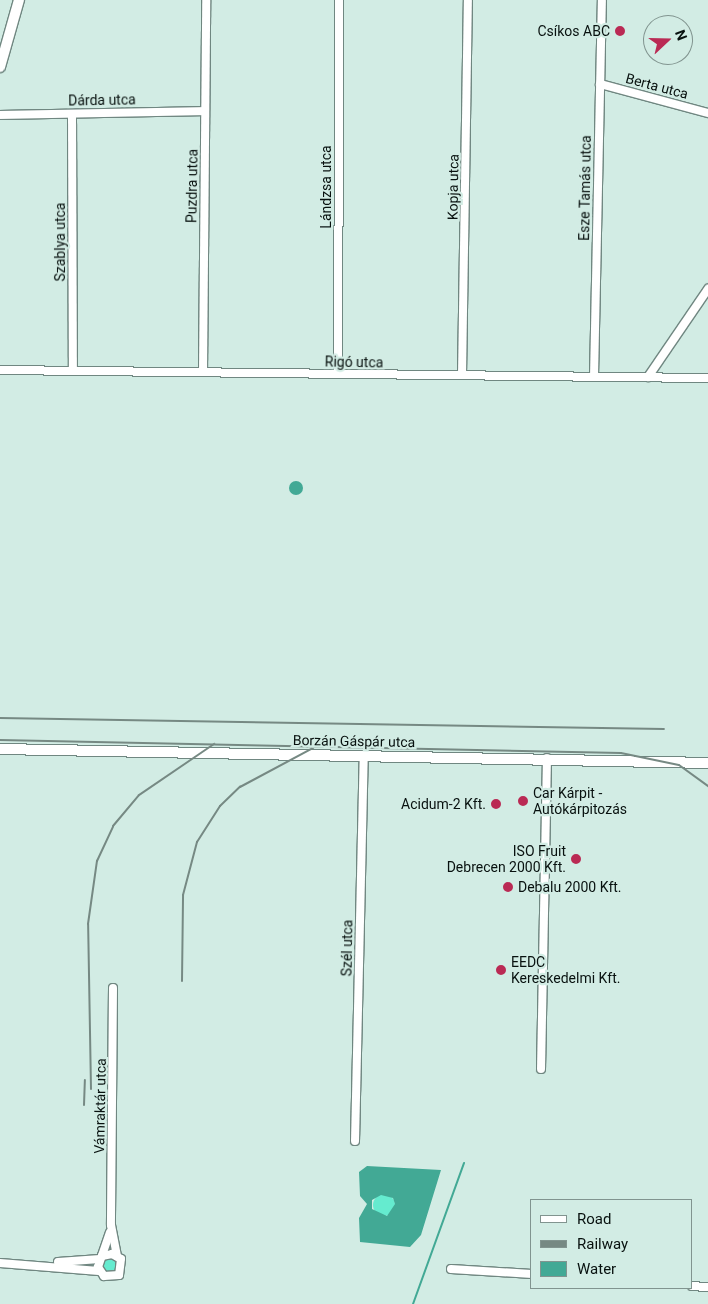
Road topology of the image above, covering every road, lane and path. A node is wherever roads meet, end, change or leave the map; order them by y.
1 (19, 0) edge
2 (206, 0) edge
3 (339, 0) edge
4 (468, 0) edge
5 (602, 0) edge
6 (0, 67) edge
7 (600, 84) junction
8 (205, 111) junction
9 (708, 113) edge
10 (72, 114) junction
11 (0, 115) edge
12 (708, 289) edge
13 (0, 370) edge
14 (73, 370) junction
15 (203, 372) junction
16 (338, 374) junction
17 (462, 375) junction
18 (594, 376) junction
19 (648, 377) junction
20 (708, 378) edge
21 (0, 749) edge
22 (364, 755) junction
23 (547, 758) junction
24 (708, 763) edge
25 (113, 988) dead end
26 (541, 1069) dead end
27 (355, 1141) dead end
28 (111, 1225) junction
29 (117, 1256) junction
30 (101, 1258) junction
31 (0, 1263) edge
32 (16, 1264) junction
33 (451, 1269) dead end
34 (99, 1270) junction
35 (530, 1274) edge
36 (693, 1286) edge
37 (708, 1287) edge

1 - 6 street
2 - 8 street, Puzdra utca
3 - 16 street, Lándzsa utca
4 - 17 street, Kopja utca
5 - 7 street, Esze Tamás utca
7 - 9 street, Berta utca
7 - 18 street, Esze Tamás utca
8 - 10 street, Dárda utca
8 - 15 street, Puzdra utca
10 - 11 street, Dárda utca
10 - 14 street, Szablya utca
12 - 19 street
13 - 14 street, Rigó utca
14 - 15 street, Rigó utca
15 - 16 street, Rigó utca
16 - 17 street, Rigó utca
17 - 18 street, Rigó utca
18 - 19 street, Rigó utca
19 - 20 street, Rigó utca
21 - 22 street, Borzán Gáspár utca
22 - 23 street, Borzán Gáspár utca
22 - 27 street, Szél utca
23 - 24 street, Borzán Gáspár utca
23 - 26 street
25 - 28 street, Vámraktár utca
28 - 29 street, Vámraktár utca
28 - 30 street, Vámraktár utca
29 - 30 street
29 - 34 street
30 - 32 street
30 - 34 street
31 - 32 street
32 - 34 street
33 - 35 street
36 - 37 street

